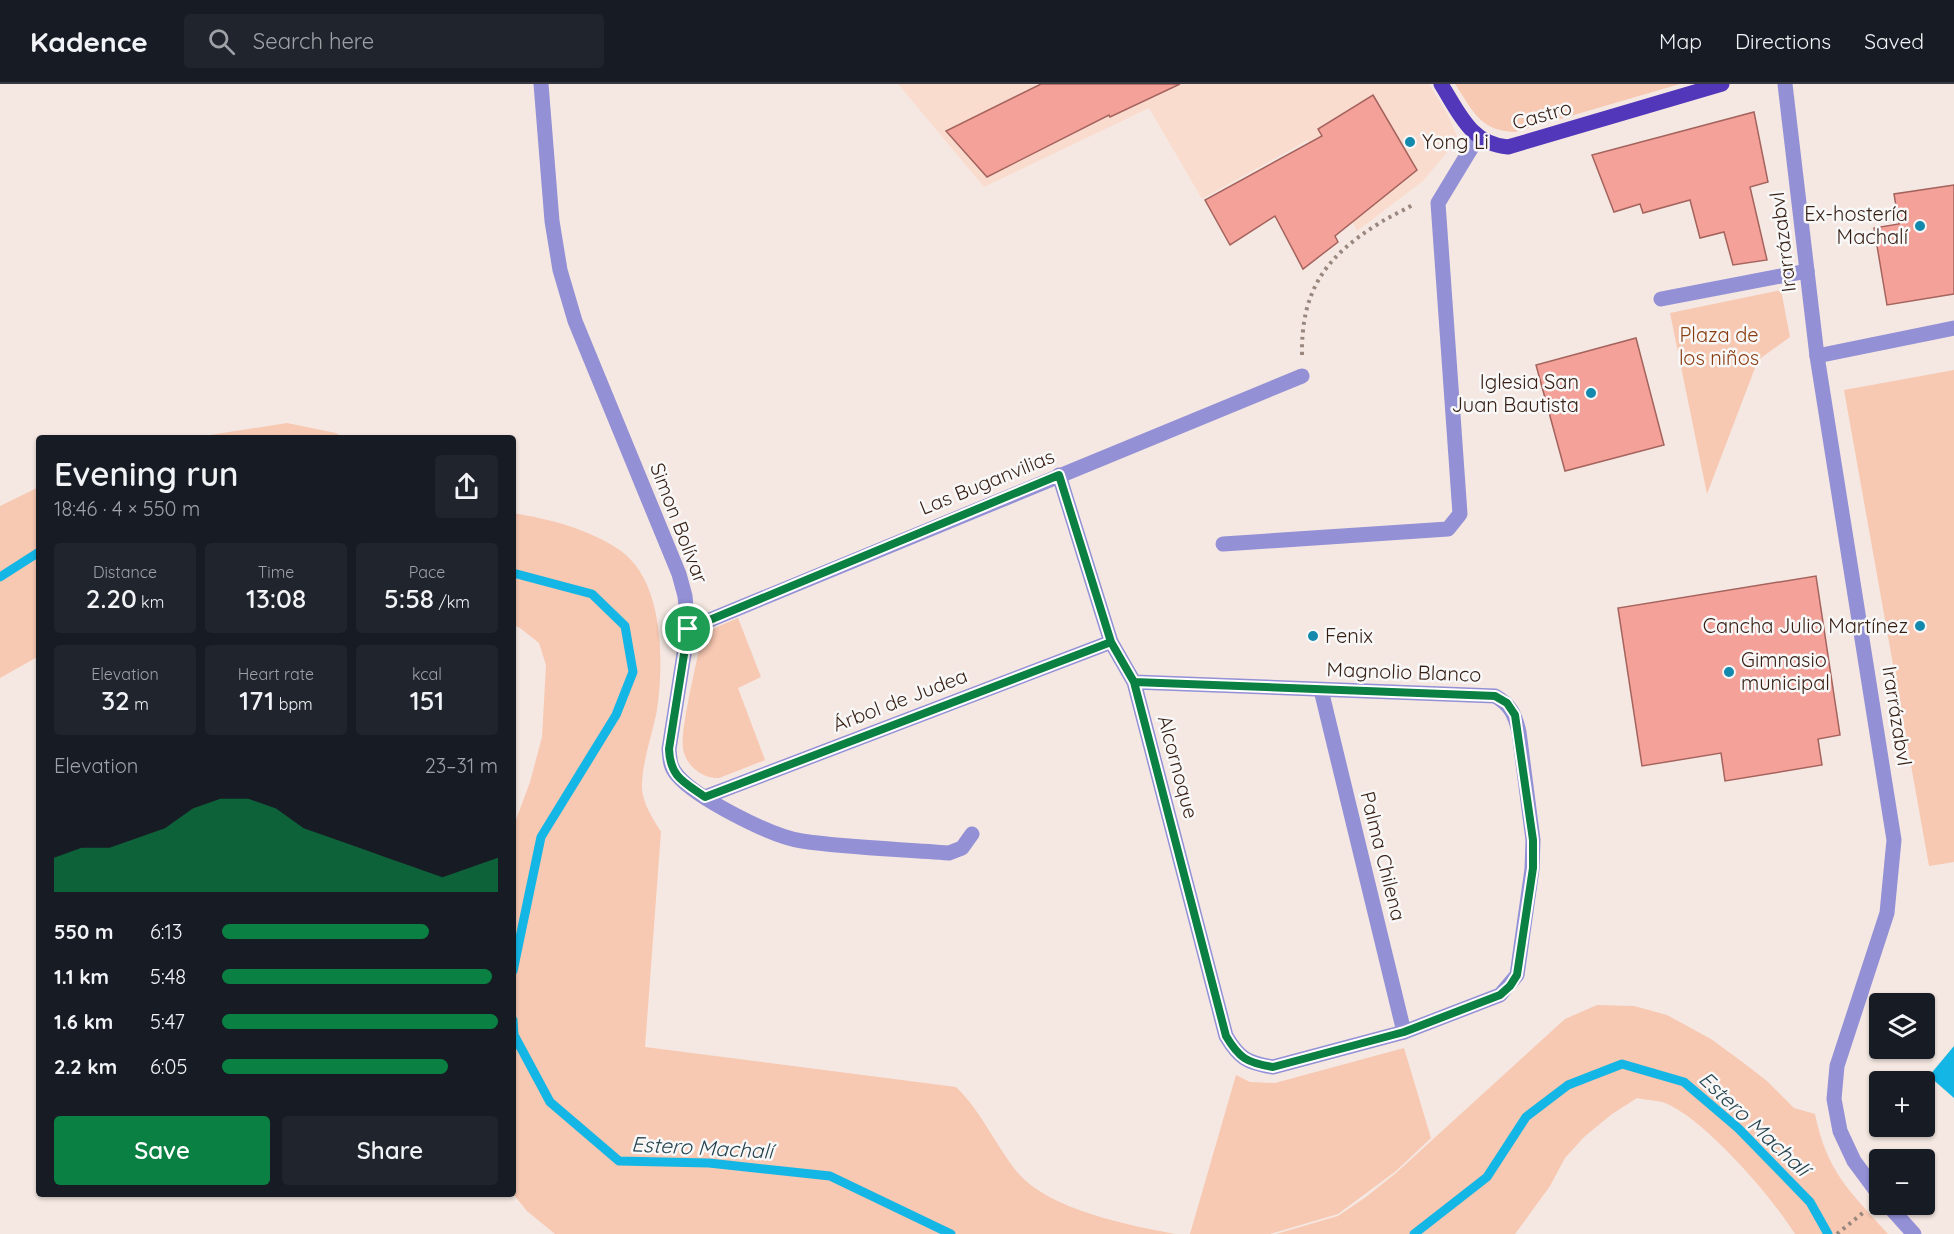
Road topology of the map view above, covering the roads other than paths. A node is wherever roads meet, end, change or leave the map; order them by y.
1 (541, 84) edge
2 (1441, 84) edge
3 (1722, 84) edge
4 (1785, 84) edge
5 (1478, 137) junction
6 (1807, 270) junction
7 (1661, 299) dead end
8 (1954, 328) edge
9 (1817, 356) junction
10 (1302, 376) road end
11 (1059, 475) junction
12 (1223, 544) dead end
13 (688, 629) junction
14 (1111, 642) junction
15 (1134, 682) junction
16 (1321, 690) junction
17 (705, 797) junction
18 (972, 834) dead end
19 (1404, 1032) junction
20 (1255, 1064) joint
21 (1869, 1181) edge
22 (1897, 1215) edge
23 (1914, 1234) edge

1 - 13 street, Simon Bolívar
2 - 5 main road
3 - 5 main road, Castro
4 - 6 street, Irarrázabvl
5 - 12 street
6 - 7 street
6 - 9 street, Irarrázabvl
8 - 9 street
9 - 21 street, Irarrázabvl
10 - 11 street, Las Buganvilias
11 - 13 street, Las Buganvilias
11 - 14 street, Alcornoque
13 - 17 street, Simon Bolívar
14 - 15 street, Alcornoque
14 - 17 street, Árbol de Judea
15 - 16 street, Magnolio Blanco
15 - 20 street, Alcornoque
16 - 19 street, Palma Chilena
16 - 19 street, Magnolio Blanco
17 - 18 street, Simon Bolívar
19 - 20 street, Magnolio Blanco
22 - 23 street

